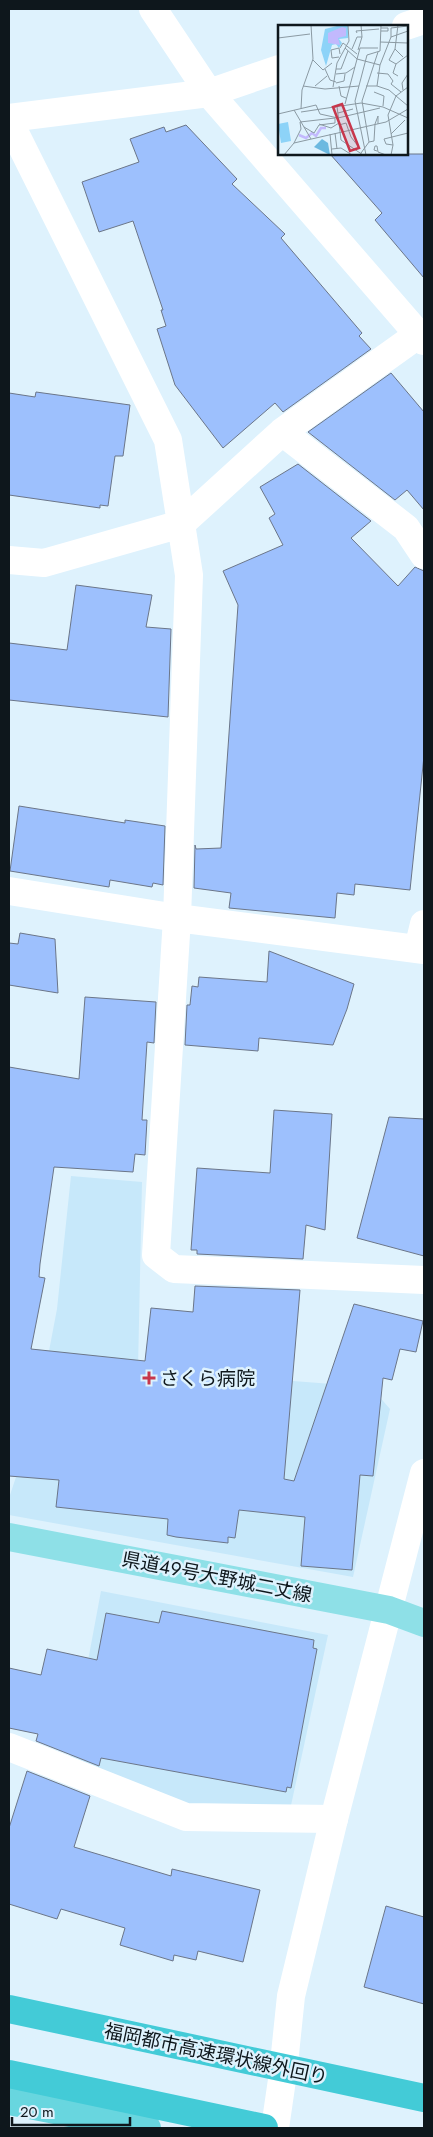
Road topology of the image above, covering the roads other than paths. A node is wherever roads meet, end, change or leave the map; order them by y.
1 (153, 9) edge
2 (424, 20) edge
3 (408, 25) edge
4 (278, 69) edge
5 (209, 93) junction
6 (9, 120) edge
7 (421, 337) edge
8 (282, 432) junction
9 (181, 524) junction
10 (424, 554) edge
11 (9, 560) edge
12 (9, 891) edge
13 (177, 918) junction
14 (422, 941) edge
15 (424, 1280) edge
16 (424, 1473) edge
17 (9, 1537) edge
18 (389, 1610) junction
19 (424, 1623) edge
20 (9, 1747) edge
21 (334, 1819) junction
22 (9, 2009) edge
23 (9, 2016) edge
24 (284, 2073) junction
25 (9, 2074) edge
26 (424, 2098) edge
27 (9, 2101) edge
28 (424, 2102) edge
29 (147, 2128) edge
30 (264, 2128) edge
31 (275, 2128) edge

1 - 5 street
2 - 3 street
4 - 5 street
5 - 6 street
5 - 7 street
6 - 9 street
7 - 8 street
8 - 9 street
8 - 10 street
9 - 11 street
9 - 13 street
12 - 13 street
13 - 14 street
13 - 15 street
16 - 18 street
17 - 18 main road, 県道49号大野城二丈線
18 - 19 main road, 県道49号大野城二丈線
18 - 21 street
20 - 21 street
21 - 24 street
22 - 26 highway, 福岡都市高速環状線外回り
23 - 24 highway
24 - 28 highway
24 - 31 street
25 - 30 highway
27 - 29 highway

